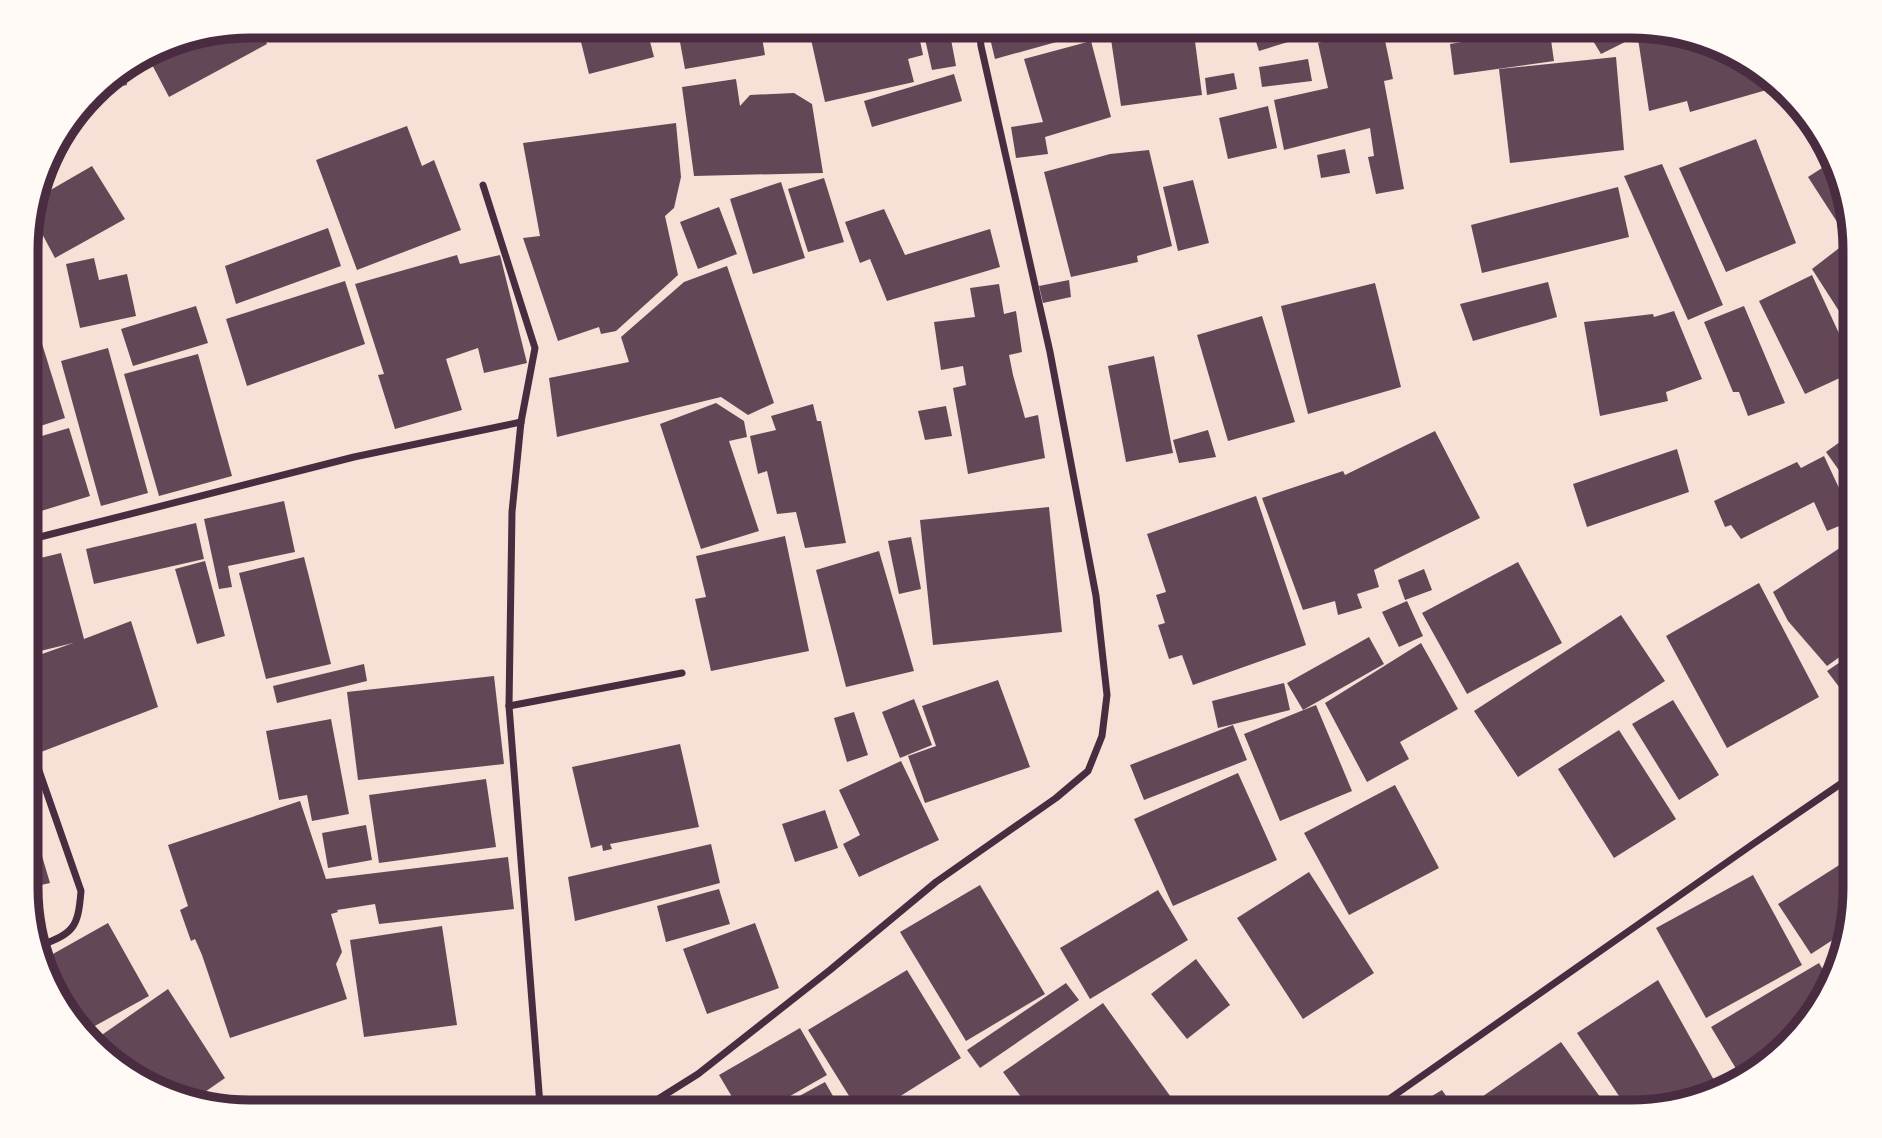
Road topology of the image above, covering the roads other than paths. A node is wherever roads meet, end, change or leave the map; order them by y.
1 (980, 38) edge
2 (483, 185) dead end
3 (521, 422) junction
4 (38, 537) edge
5 (682, 673) dead end
6 (509, 706) junction
7 (38, 768) edge
8 (1843, 782) edge
9 (47, 943) edge
10 (1389, 1099) edge
11 (540, 1100) edge
12 (656, 1100) edge

1 - 12 street
2 - 3 street
3 - 4 street
3 - 6 street
5 - 6 street
6 - 11 street
7 - 9 street
8 - 10 street

